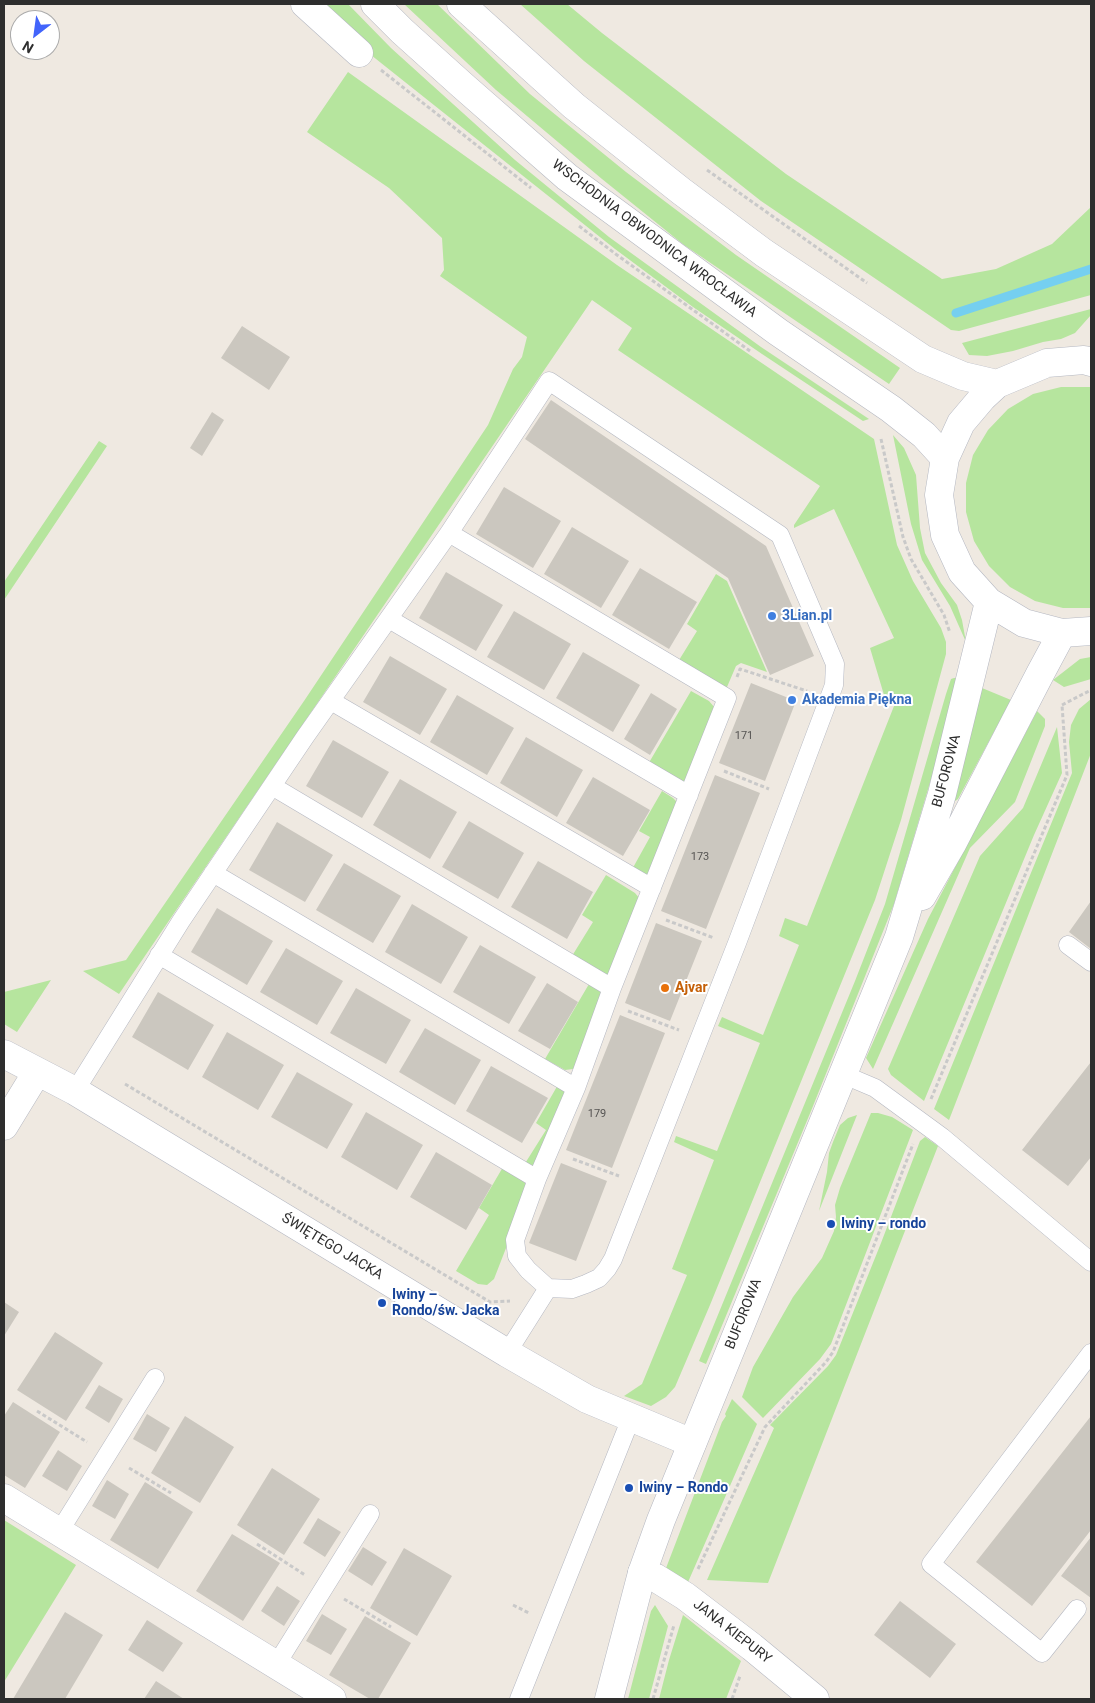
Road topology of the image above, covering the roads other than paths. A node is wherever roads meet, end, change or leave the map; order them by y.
1 (304, 4) edge
2 (375, 4) edge
3 (461, 4) edge
4 (359, 53) dead end
5 (1089, 357) edge
6 (997, 384) junction
7 (946, 458) junction
8 (449, 533) junction
9 (989, 602) junction
10 (389, 619) junction
11 (1091, 632) edge
12 (1062, 633) junction
13 (331, 701) junction
14 (272, 786) junction
15 (689, 795) junction
16 (213, 873) junction
17 (652, 888) junction
18 (899, 937) junction
19 (1068, 945) dead end
20 (158, 955) junction
21 (1091, 962) edge
22 (610, 995) junction
23 (4, 1054) edge
24 (37, 1072) junction
25 (842, 1074) junction
26 (576, 1088) junction
27 (75, 1091) junction
28 (4, 1126) edge
29 (537, 1179) junction
30 (1089, 1256) edge
31 (548, 1288) junction
32 (507, 1353) junction
33 (1091, 1353) edge
34 (154, 1378) dead end
35 (631, 1418) junction
36 (692, 1443) junction
37 (4, 1498) edge
38 (370, 1514) dead end
39 (59, 1532) junction
40 (642, 1573) junction
41 (1077, 1609) dead end
42 (276, 1665) junction
43 (332, 1699) edge
44 (519, 1699) edge
45 (610, 1699) edge
46 (815, 1699) edge

1 - 4 main road
2 - 7 main road, WSCHODNIA OBWODNICA WROCŁAWIA
3 - 6 main road
5 - 6 main road
6 - 7 main road
7 - 9 main road
8 - 10 lane
8 - 15 lane
8 - 31 lane
9 - 12 main road
9 - 18 main road, BUFOROWA
10 - 13 lane
10 - 15 lane
11 - 12 main road
12 - 18 main road, BUFOROWA
13 - 14 lane
13 - 17 lane
14 - 16 lane
14 - 22 lane
15 - 17 lane
16 - 20 lane
16 - 26 lane
17 - 22 lane
18 - 25 main road, BUFOROWA
19 - 21 lane
20 - 27 lane
20 - 29 lane
22 - 26 lane
23 - 24 main road, ŚWIĘTEGO JACKA
24 - 27 main road, ŚWIĘTEGO JACKA
24 - 28 main road
25 - 30 lane
25 - 36 main road, BUFOROWA
26 - 29 lane
27 - 32 main road, ŚWIĘTEGO JACKA
29 - 31 lane
31 - 32 lane
32 - 35 main road, ŚWIĘTEGO JACKA
33 - 41 lane
34 - 39 lane
35 - 36 main road, ŚWIĘTEGO JACKA
35 - 44 lane
36 - 40 main road, BUFOROWA
37 - 39 main road
38 - 42 lane
39 - 42 main road
40 - 45 main road, BUFOROWA
40 - 46 main road, JANA KIEPURY
42 - 43 main road

